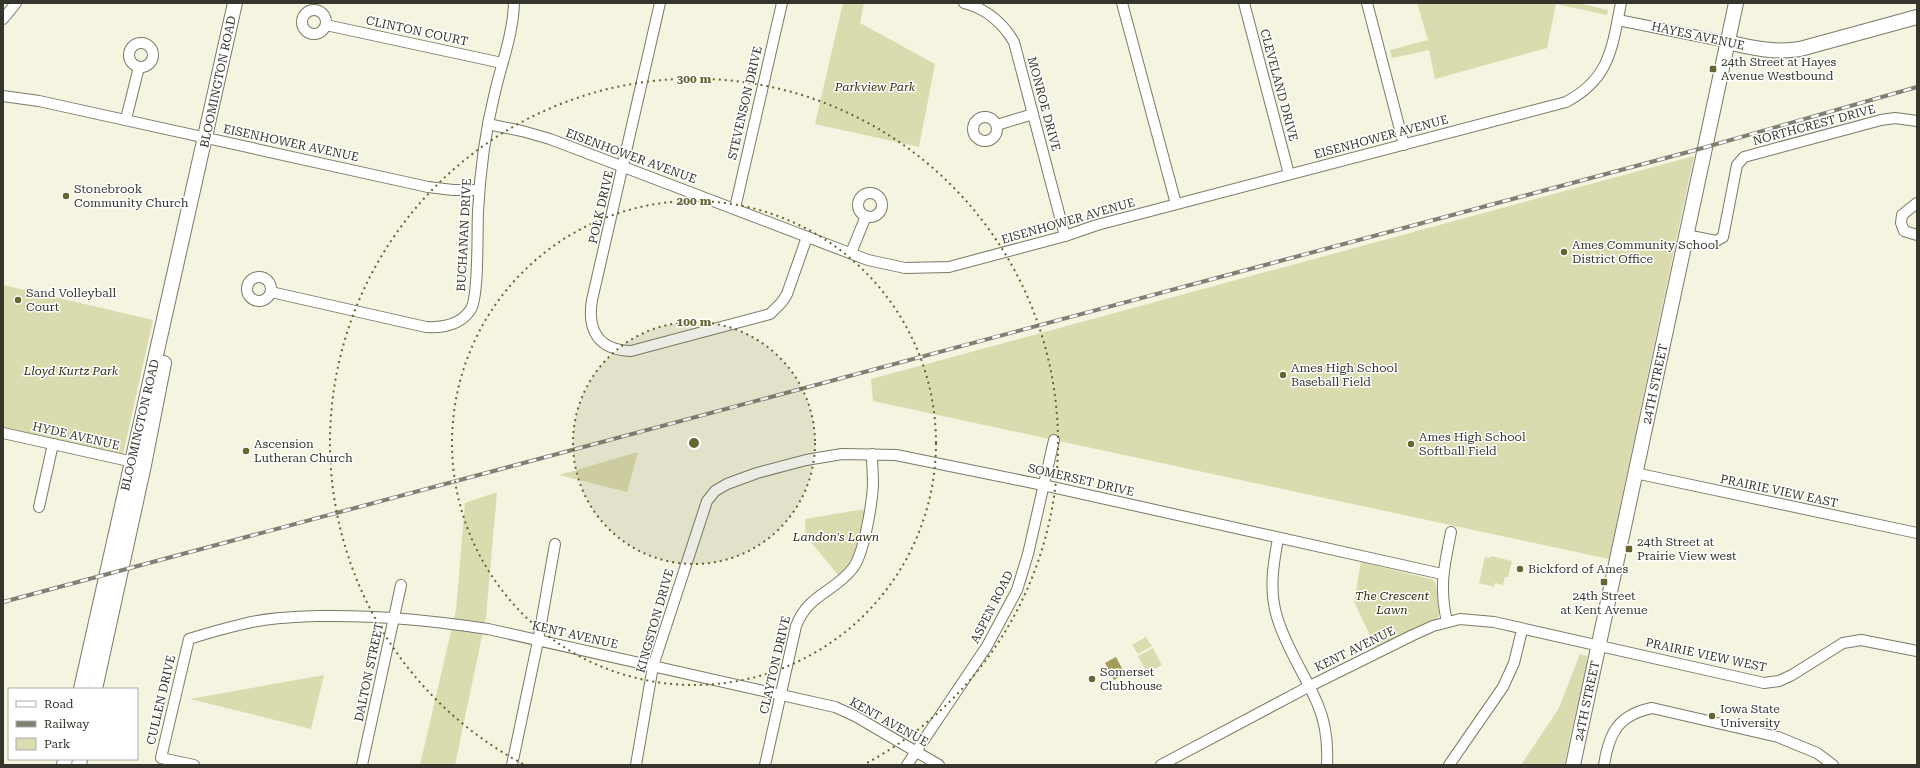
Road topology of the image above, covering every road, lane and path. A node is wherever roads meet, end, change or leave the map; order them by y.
1 (16, 3) edge
2 (235, 3) edge
3 (514, 3) edge
4 (660, 3) edge
5 (782, 3) edge
6 (964, 3) edge
7 (1122, 3) edge
8 (1244, 3) edge
9 (1367, 3) edge
10 (1621, 3) edge
11 (1736, 3) edge
12 (1917, 17) edge
13 (3, 19) edge
14 (1618, 20) junction
15 (326, 25) dead end
16 (1727, 42) junction
17 (502, 63) junction
18 (138, 67) dead end
19 (3, 96) edge
20 (1033, 114) junction
21 (126, 119) junction
22 (1917, 121) edge
23 (488, 124) junction
24 (997, 125) dead end
25 (206, 138) junction
26 (1404, 145) junction
27 (624, 167) junction
28 (1289, 174) junction
29 (479, 190) junction
30 (1917, 203) edge
31 (1176, 204) junction
32 (734, 208) junction
33 (866, 216) dead end
34 (1686, 234) junction
35 (1917, 235) edge
36 (1065, 236) junction
37 (807, 237) junction
38 (851, 254) junction
39 (271, 292) dead end
40 (3, 432) edge
41 (1054, 440) dead end
42 (52, 444) junction
43 (872, 454) junction
44 (138, 463) junction
45 (1636, 473) junction
46 (1043, 485) junction
47 (715, 491) joint
48 (39, 507) dead end
49 (1451, 532) dead end
50 (1917, 533) edge
51 (1278, 539) junction
52 (555, 544) dead end
53 (1442, 574) junction
54 (401, 585) dead end
55 (394, 617) junction
56 (1447, 622) junction
57 (1522, 630) junction
58 (189, 639) joint
59 (538, 641) junction
60 (1599, 645) junction
61 (1917, 651) edge
62 (653, 666) junction
63 (1308, 687) junction
64 (81, 688) edge
65 (95, 688) edge
66 (781, 695) junction
67 (915, 751) junction
68 (194, 765) edge
69 (362, 765) edge
70 (512, 765) edge
71 (636, 765) edge
72 (765, 765) edge
73 (907, 765) edge
74 (939, 765) edge
75 (1161, 765) edge
76 (1327, 765) edge
77 (1450, 765) edge
78 (1572, 765) edge
79 (1604, 765) edge
80 (1833, 765) edge

1 - 13 street
2 - 25 street, BLOOMINGTON ROAD
3 - 17 street, BUCHANAN DRIVE
4 - 27 street, POLK DRIVE
5 - 32 street, STEVENSON DRIVE
6 - 20 street, MONROE DRIVE
7 - 31 street
8 - 28 street, CLEVELAND DRIVE
9 - 26 street
10 - 14 street, EISENHOWER AVENUE
11 - 16 street, 24TH STREET
12 - 16 street, HAYES AVENUE
14 - 16 street, HAYES AVENUE
14 - 26 street, EISENHOWER AVENUE
15 - 17 street, CLINTON COURT
16 - 34 street, 24TH STREET
17 - 23 street, BUCHANAN DRIVE
18 - 21 street
19 - 21 street, EISENHOWER AVENUE
20 - 24 street
20 - 36 street, MONROE DRIVE
21 - 25 street, EISENHOWER AVENUE
22 - 34 street, NORTHCREST DRIVE
23 - 27 street, EISENHOWER AVENUE
23 - 29 street, BUCHANAN DRIVE
25 - 29 street, EISENHOWER AVENUE
25 - 44 street, BLOOMINGTON ROAD
26 - 28 street, EISENHOWER AVENUE
27 - 32 street, EISENHOWER AVENUE
27 - 37 street, POLK DRIVE
28 - 31 street, EISENHOWER AVENUE
29 - 39 street, BUCHANAN DRIVE
30 - 35 street
31 - 36 street, EISENHOWER AVENUE
32 - 37 street, EISENHOWER AVENUE
33 - 38 street
34 - 45 street, 24TH STREET
36 - 38 street, EISENHOWER AVENUE
37 - 38 street, EISENHOWER AVENUE
40 - 42 street, HYDE AVENUE
41 - 46 street, ASPEN ROAD
42 - 44 street, HYDE AVENUE
42 - 48 street
43 - 46 street, SOMERSET DRIVE
43 - 47 street, SOMERSET DRIVE
43 - 66 street, CLAYTON DRIVE
44 - 64 street, BLOOMINGTON ROAD
44 - 65 street, BLOOMINGTON ROAD
45 - 50 street, PRAIRIE VIEW EAST
45 - 60 street, 24TH STREET
46 - 51 street, SOMERSET DRIVE
46 - 67 street, ASPEN ROAD
47 - 62 street, KINGSTON DRIVE
49 - 53 street
51 - 53 street, SOMERSET DRIVE
51 - 63 street
52 - 59 street
53 - 56 street
54 - 55 street, DALTON STREET
55 - 58 street, KENT AVENUE
55 - 59 street, KENT AVENUE
55 - 69 street, DALTON STREET
56 - 57 street, KENT AVENUE
56 - 63 street, KENT AVENUE
57 - 60 street, KENT AVENUE
57 - 77 street
58 - 68 street, CULLEN DRIVE
59 - 62 street, KENT AVENUE
59 - 70 street
60 - 61 street, PRAIRIE VIEW WEST
60 - 78 street, 24TH STREET
62 - 66 street, KENT AVENUE
62 - 71 street, KINGSTON DRIVE
63 - 75 street, KENT AVENUE
63 - 76 street
66 - 67 street, KENT AVENUE
66 - 72 street, CLAYTON DRIVE
67 - 73 street, ASPEN ROAD
67 - 74 street, KENT AVENUE
79 - 80 street

